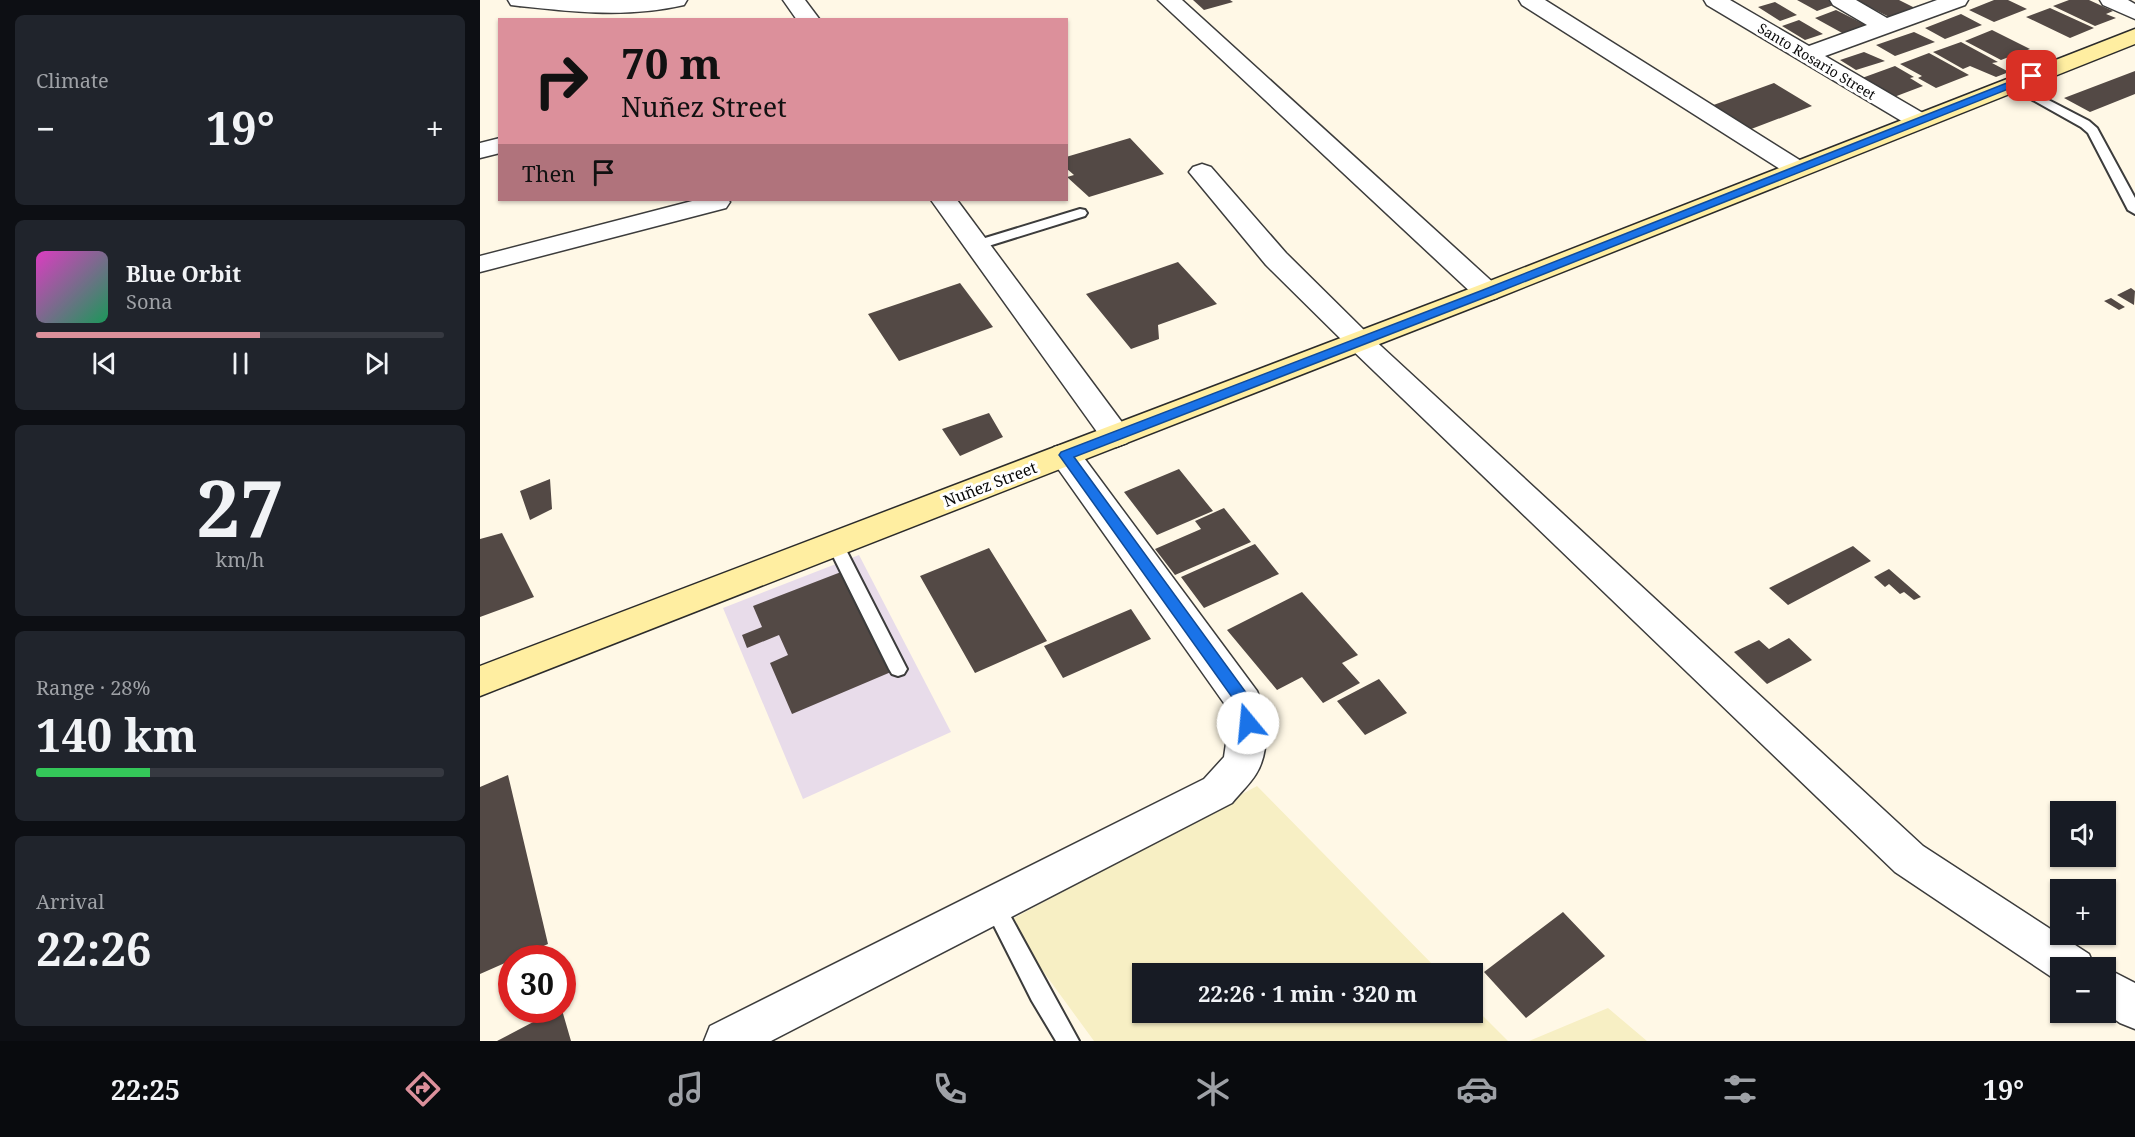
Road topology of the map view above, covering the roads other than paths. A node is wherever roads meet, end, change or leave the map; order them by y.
1 (519, 0) edge
2 (676, 0) edge
3 (794, 0) edge
4 (1169, 0) edge
5 (1530, 0) edge
6 (1715, 0) edge
7 (1841, 0) edge
8 (1957, 0) edge
9 (2111, 0) edge
10 (2135, 12) edge
11 (807, 18) edge
12 (1885, 26) junction
13 (2135, 36) edge
14 (1805, 55) junction
15 (2012, 84) junction
16 (1919, 121) junction
17 (498, 146) edge
18 (480, 151) edge
19 (1797, 169) junction
20 (1202, 172) dead end
21 (716, 201) edge
22 (945, 201) edge
23 (2135, 210) edge
24 (1080, 213) dead end
25 (977, 245) junction
26 (480, 264) edge
27 (1487, 292) junction
28 (1359, 341) junction
29 (1116, 436) junction
30 (1065, 455) junction
31 (835, 544) junction
32 (898, 669) dead end
33 (480, 681) edge
34 (993, 904) junction
35 (2057, 957) edge
36 (2116, 995) edge
37 (2135, 1008) edge
38 (726, 1041) edge
39 (1068, 1041) edge

1 - 2 street
3 - 11 street
4 - 27 street
5 - 19 street
6 - 14 street, Santo Rosario Street
7 - 12 street
8 - 12 street
9 - 10 street
12 - 14 street
13 - 15 street, Nuñez Street
14 - 16 street, Santo Rosario Street
15 - 16 street, Nuñez Street
15 - 23 lane
16 - 19 street, Nuñez Street
17 - 18 street
19 - 27 street, Nuñez Street
20 - 28 street
21 - 26 street
22 - 25 street
24 - 25 lane
25 - 29 street
27 - 28 street, Nuñez Street
28 - 29 street, Nuñez Street
28 - 35 street
29 - 30 street, Nuñez Street
30 - 31 street, Nuñez Street
30 - 34 street
31 - 32 lane
31 - 33 street, Nuñez Street
34 - 38 street
34 - 39 lane
36 - 37 street

